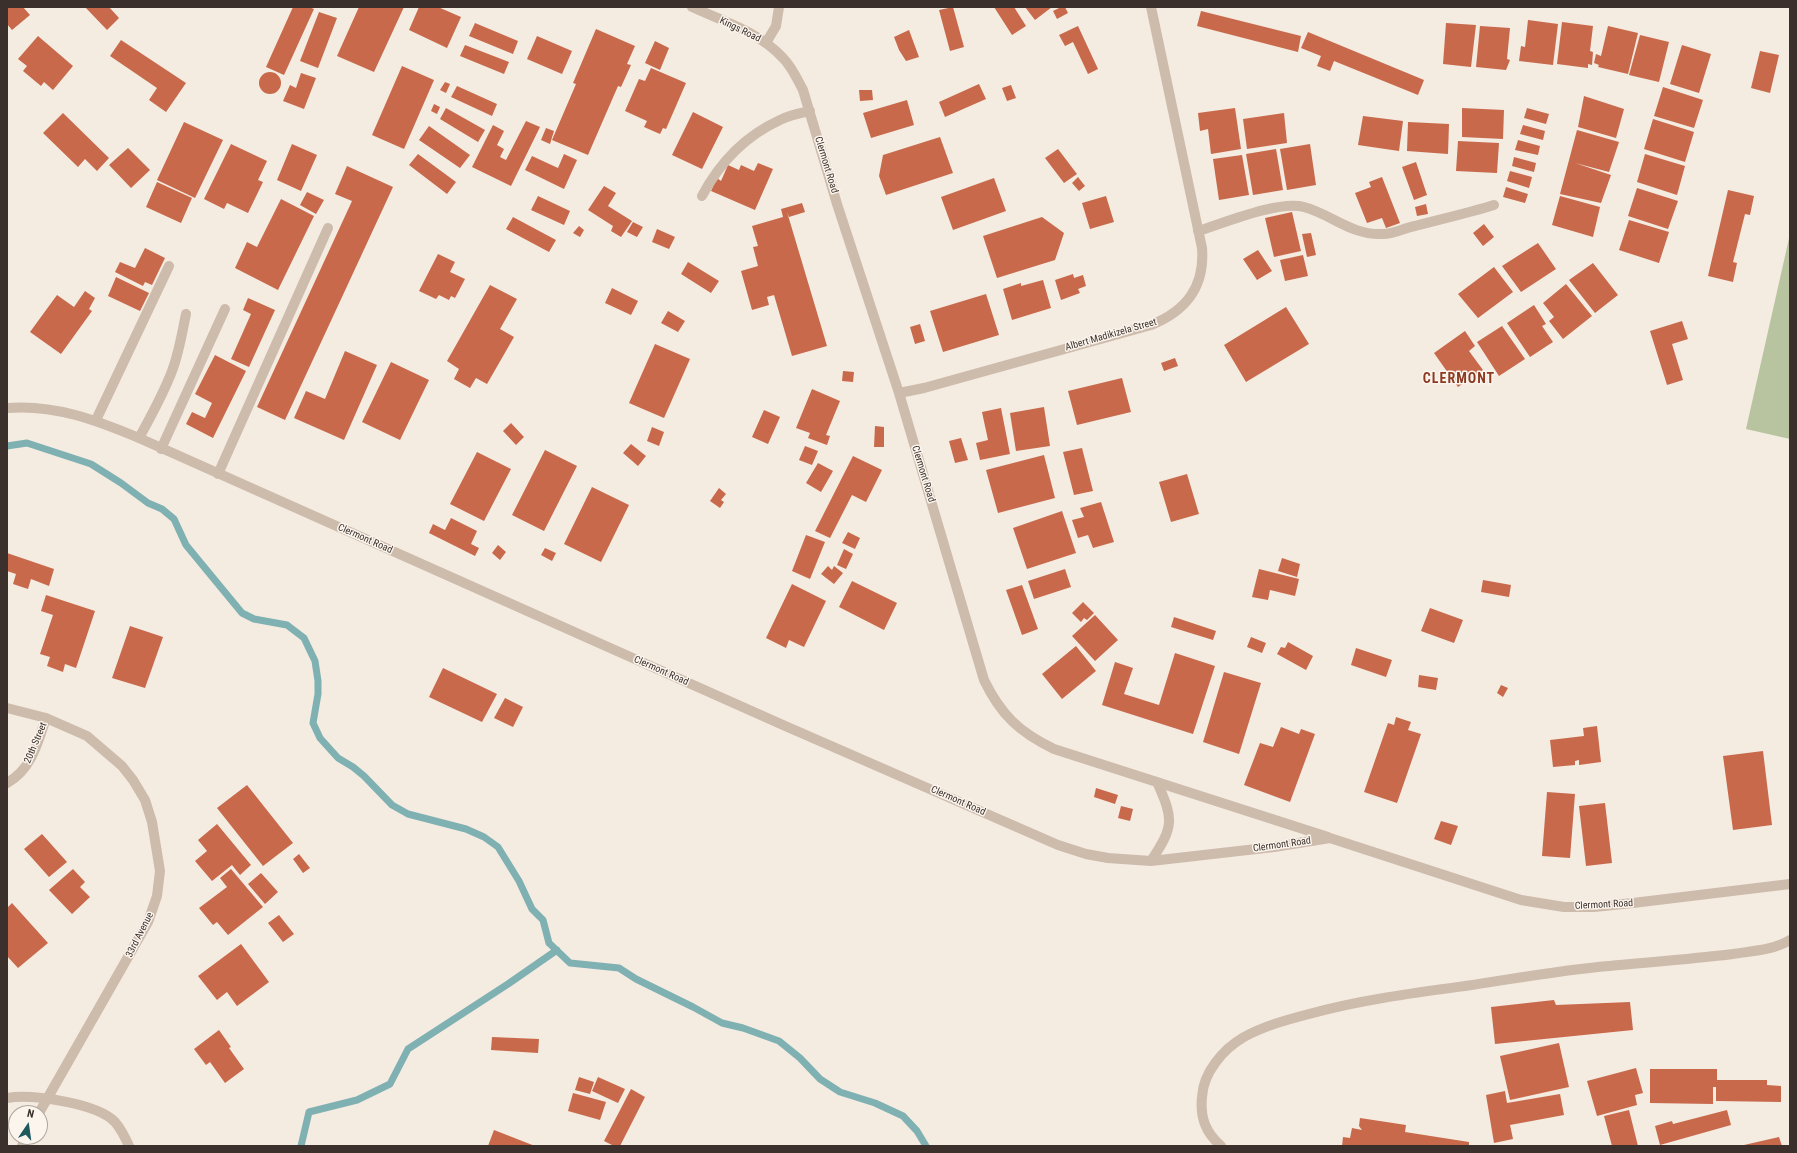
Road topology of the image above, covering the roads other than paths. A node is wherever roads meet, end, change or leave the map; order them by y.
1 (692, 7) edge
2 (779, 7) edge
3 (1151, 7) edge
4 (766, 43) junction
5 (810, 111) junction
6 (702, 196) dead end
7 (1494, 205) dead end
8 (328, 228) dead end
9 (1198, 231) junction
10 (169, 266) dead end
11 (225, 309) dead end
12 (186, 314) dead end
13 (898, 393) junction
14 (7, 408) edge
15 (96, 420) junction
16 (139, 438) junction
17 (161, 449) junction
18 (218, 474) junction
19 (7, 708) edge
20 (46, 718) junction
21 (1157, 782) junction
22 (7, 783) edge
23 (1330, 838) junction
24 (1151, 861) junction
25 (1790, 884) edge
26 (1790, 940) edge
27 (7, 1098) edge
28 (47, 1098) junction
29 (43, 1105) edge
30 (129, 1146) edge
31 (1221, 1146) edge

1 - 4 street, Kings Road
2 - 4 street
3 - 9 street, Albert Madikizela Street
4 - 5 street, Clermont Road
5 - 6 street
5 - 13 street, Clermont Road
7 - 9 street
8 - 18 street
9 - 13 street, Albert Madikizela Street
10 - 15 street
11 - 17 street
12 - 16 street
13 - 21 street, Clermont Road
14 - 15 street, Clermont Road
15 - 16 street, Clermont Road
16 - 17 street, Clermont Road
17 - 18 street, Clermont Road
18 - 24 street, Clermont Road
19 - 20 street, 33rd Avenue
20 - 22 street, 20th Street
20 - 28 street, 33rd Avenue
21 - 23 street, Clermont Road
21 - 24 street
23 - 24 street, Clermont Road
23 - 25 street, Clermont Road
26 - 31 street
27 - 28 street
28 - 29 street, 33rd Avenue
28 - 30 street

